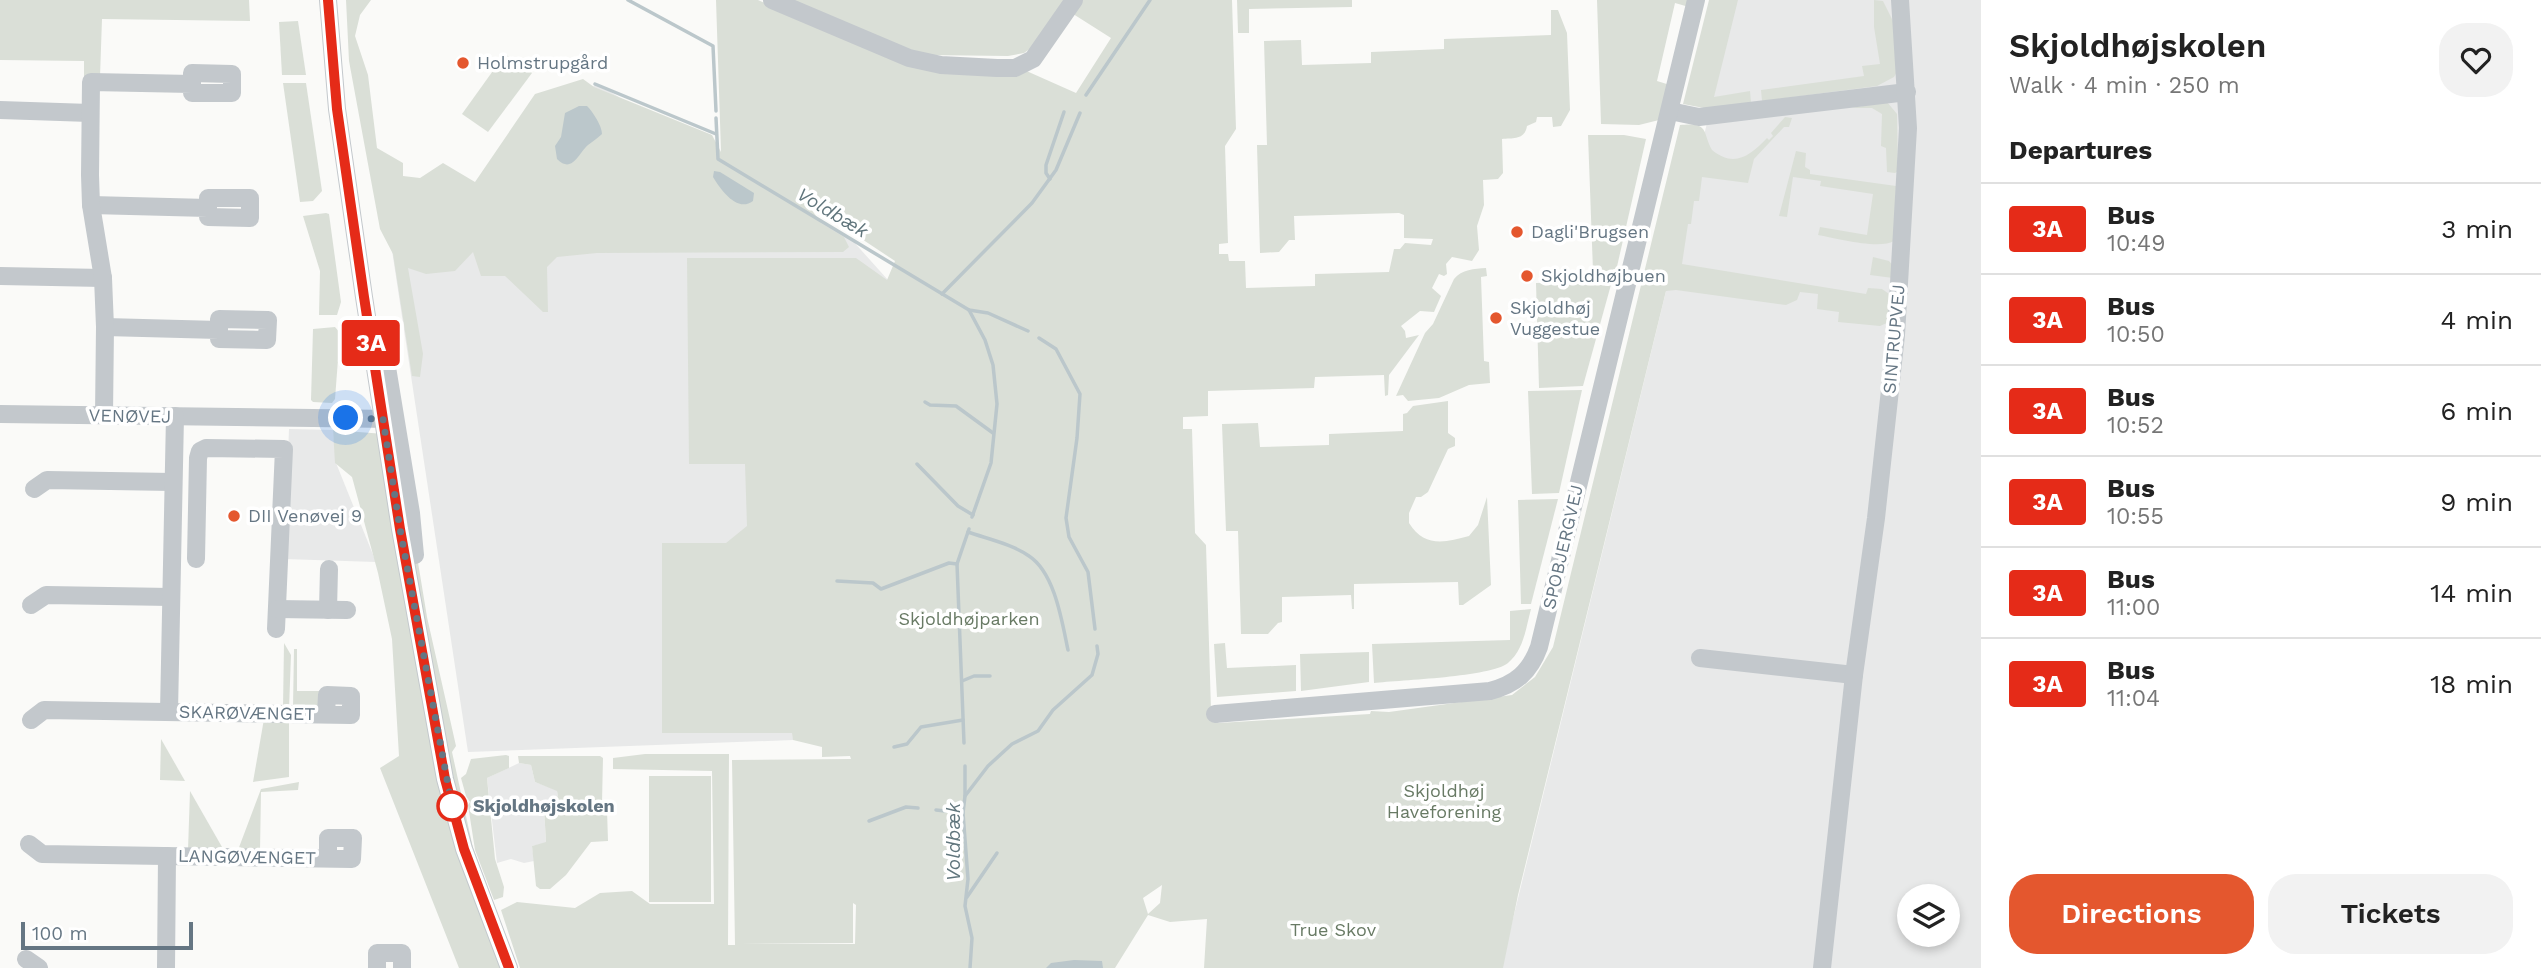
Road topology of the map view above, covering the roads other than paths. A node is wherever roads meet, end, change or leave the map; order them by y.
1 (328, 0) edge
2 (772, 0) edge
3 (1074, 0) edge
4 (1696, 0) edge
5 (1900, 0) edge
6 (192, 83) dead end
7 (1907, 92) junction
8 (0, 110) edge
9 (1670, 111) junction
10 (90, 113) junction
11 (91, 205) junction
12 (208, 208) dead end
13 (0, 276) edge
14 (103, 278) junction
15 (105, 327) junction
16 (219, 330) dead end
17 (0, 414) edge
18 (104, 415) junction
19 (175, 416) junction
20 (260, 417) junction
21 (390, 419) junction
22 (260, 448) junction
23 (173, 482) junction
24 (34, 489) dead end
25 (196, 559) dead end
26 (329, 569) dead end
27 (171, 597) junction
28 (31, 606) dead end
29 (276, 609) junction
30 (328, 610) junction
31 (347, 610) dead end
32 (276, 629) dead end
33 (1700, 658) dead end
34 (1854, 676) junction
35 (169, 712) junction
36 (326, 714) dead end
37 (1215, 714) dead end
38 (31, 720) dead end
39 (29, 844) dead end
40 (167, 856) junction
41 (328, 858) dead end
42 (166, 968) edge
43 (377, 968) edge
44 (402, 968) edge
45 (509, 968) edge
46 (1822, 968) edge

1 - 21 street
2 - 3 street
4 - 9 street, SPOBJERGVEJ
5 - 7 street, SINTRUPVEJ
6 - 10 street
7 - 9 street
7 - 34 street, SINTRUPVEJ
8 - 10 street
9 - 37 street, SPOBJERGVEJ
10 - 11 street
11 - 12 street
11 - 14 street
13 - 14 street
14 - 15 street
15 - 16 street
15 - 18 street
17 - 18 street, VENØVEJ
18 - 19 street, VENØVEJ
19 - 20 street, VENØVEJ
19 - 23 street, SKARØVÆNGET
20 - 21 street, VENØVEJ
20 - 22 street
21 - 45 street
22 - 25 street
22 - 29 street
23 - 24 street
23 - 27 street, SKARØVÆNGET
26 - 30 street
27 - 28 street
27 - 35 street, SKARØVÆNGET
29 - 30 street
29 - 32 street
30 - 31 street
33 - 34 street
34 - 46 street, SINTRUPVEJ
35 - 36 street, SKARØVÆNGET
35 - 38 street, SKARØVÆNGET
39 - 40 street, LANGØVÆNGET
40 - 41 street, LANGØVÆNGET
40 - 42 street, LANGØVÆNGET
43 - 44 street

